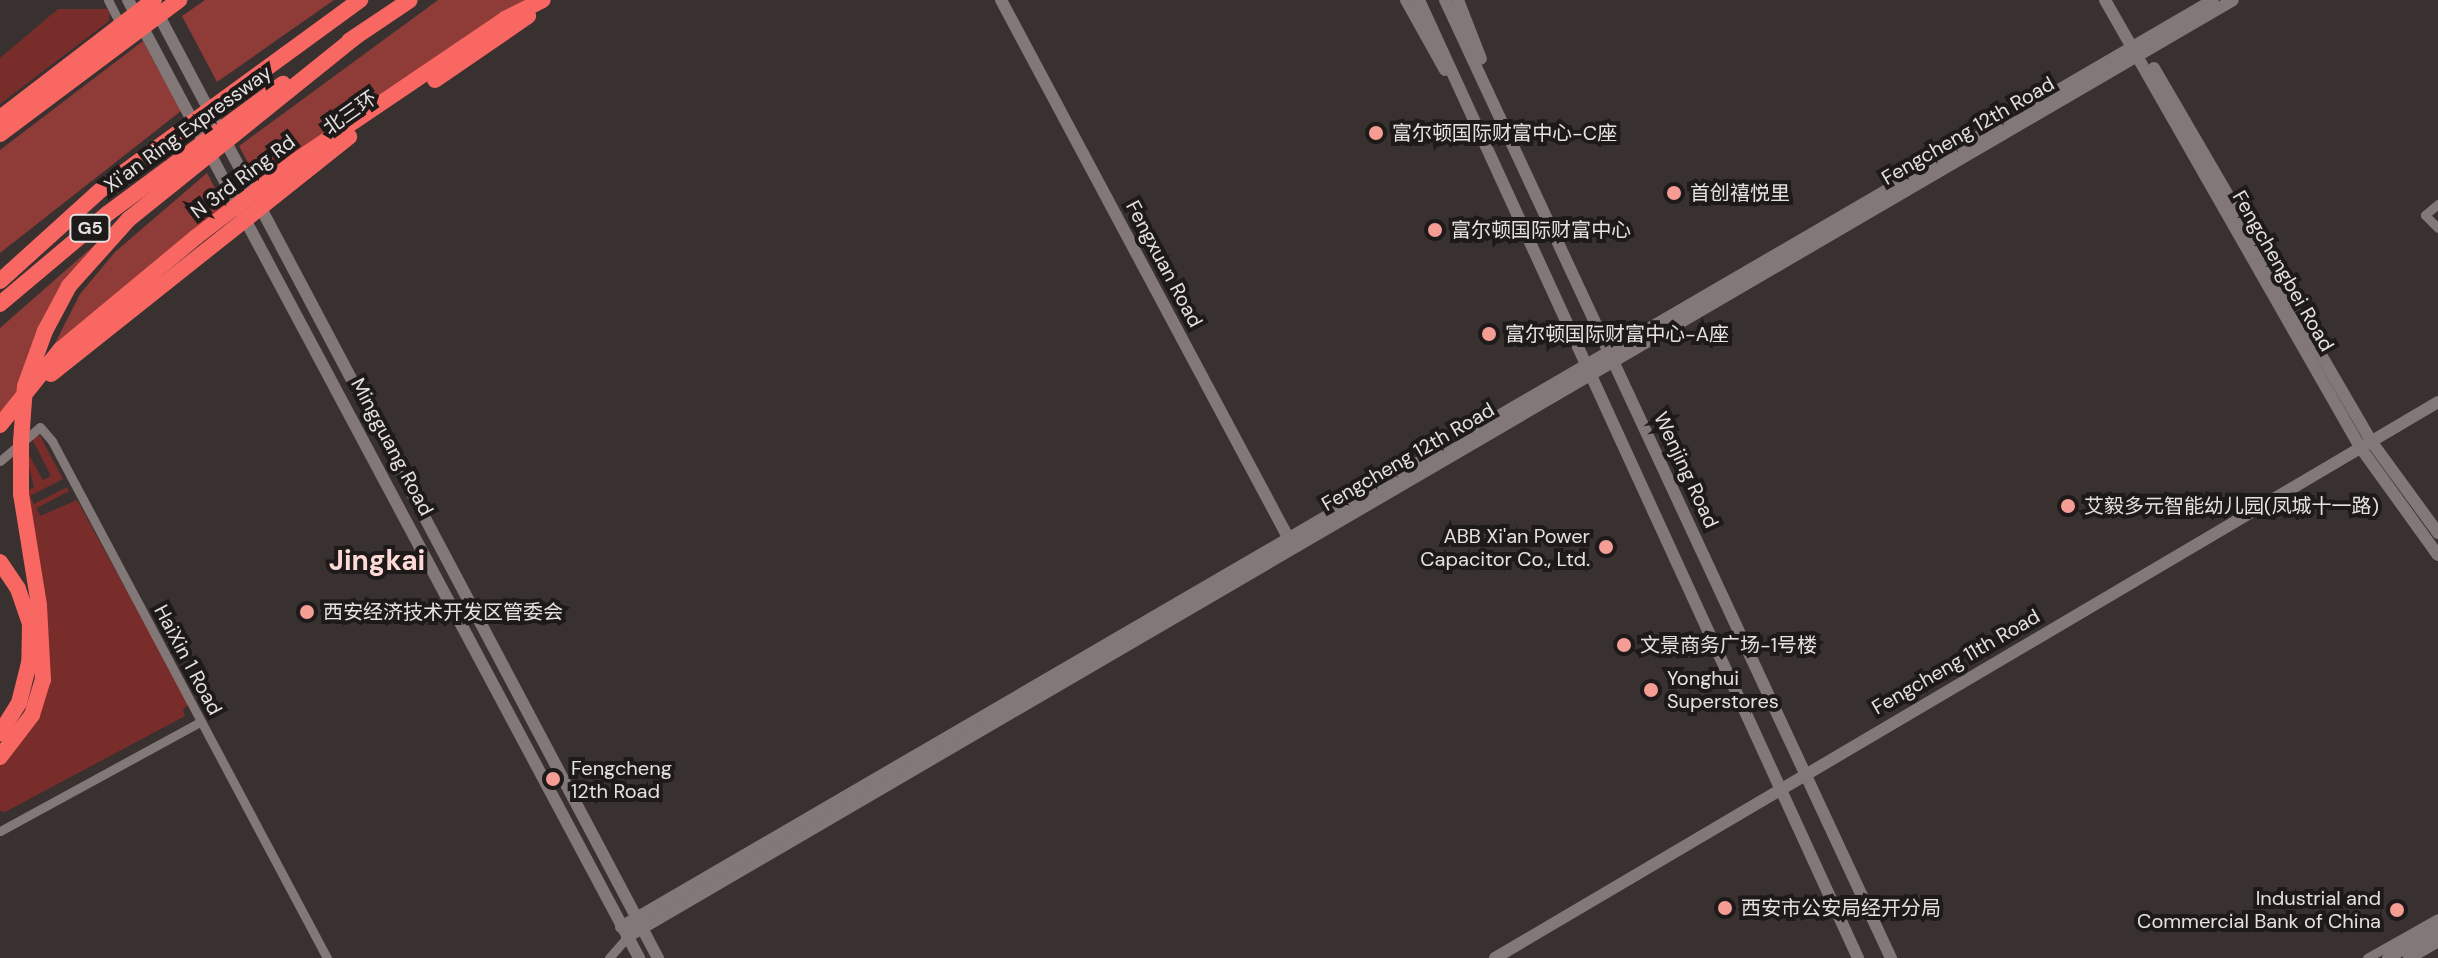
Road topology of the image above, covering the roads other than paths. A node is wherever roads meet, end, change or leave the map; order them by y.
1 (108, 0) edge
2 (179, 0) edge
3 (360, 0) edge
4 (410, 0) edge
5 (543, 0) edge
6 (551, 0) edge
7 (1001, 0) edge
8 (1406, 0) edge
9 (1419, 0) edge
10 (1445, 0) edge
11 (1458, 0) edge
12 (2105, 0) edge
13 (2114, 0) edge
14 (2213, 0) edge
15 (2233, 0) edge
16 (152, 1) edge
17 (132, 6) edge
18 (120, 24) junction
19 (2138, 49) junction
20 (1462, 93) junction
21 (1493, 97) junction
22 (0, 118) edge
23 (0, 134) edge
24 (189, 160) junction
25 (2438, 204) edge
26 (252, 210) junction
27 (2438, 228) edge
28 (57, 229) junction
29 (0, 271) edge
30 (0, 281) edge
31 (0, 304) edge
32 (1611, 356) junction
33 (1586, 371) junction
34 (32, 390) junction
35 (2438, 402) edge
36 (0, 425) edge
37 (2366, 444) junction
38 (0, 461) edge
39 (2438, 533) edge
40 (1290, 542) junction
41 (2438, 555) edge
42 (0, 562) edge
43 (200, 722) junction
44 (0, 734) edge
45 (0, 757) edge
46 (1805, 774) junction
47 (1779, 789) junction
48 (0, 831) edge
49 (2438, 918) edge
50 (639, 923) junction
51 (2438, 929) edge
52 (624, 932) junction
53 (2438, 941) edge
54 (327, 958) edge
55 (609, 958) edge
56 (639, 958) edge
57 (658, 958) edge
58 (1495, 958) edge
59 (1858, 958) edge
60 (1891, 958) edge
61 (2367, 958) edge
62 (2388, 958) edge
63 (2409, 958) edge

1 - 18 street
2 - 23 highway
3 - 28 highway, Xi'an Ring Expressway / G5
4 - 24 highway, Xi'an Ring Expressway / G5
5 - 34 highway, N 3rd Ring Rd
6 - 26 highway, 北三环
7 - 40 main road, Fengxuan Road
8 - 20 main road
9 - 20 main road
10 - 21 main road, Wenjing Road
11 - 21 main road
12 - 19 main road, Fengchengbei Road
13 - 19 main road, Fengchengbei Road
14 - 19 main road, Fengcheng 12th Road
15 - 19 main road, Fengcheng 12th Road
16 - 17 highway
16 - 26 main road, Mingguang Road
17 - 18 highway
17 - 26 main road, Mingguang Road
18 - 22 highway
19 - 32 main road, Fengcheng 12th Road
19 - 37 main road, Fengchengbei Road
20 - 33 main road
21 - 32 main road, Wenjing Road
24 - 31 highway, Xi'an Ring Expressway / G5
24 - 45 highway
25 - 27 street
26 - 34 highway, 北三环
26 - 50 main road, Mingguang Road
26 - 52 main road, Mingguang Road
28 - 29 highway
28 - 30 highway, Xi'an Ring Expressway / G5
32 - 33 main road, Fengcheng 12th Road
32 - 46 main road, Wenjing Road
33 - 40 main road, Fengcheng 12th Road
33 - 47 main road
34 - 36 highway, N 3rd Ring Rd
35 - 37 main road, Fengcheng 11th Road
37 - 39 main road, Fengchengbei Road
37 - 41 main road, Fengchengbei Road
37 - 46 main road, Fengcheng 11th Road
38 - 43 street, HaiXin 1 Road
40 - 50 main road, Fengcheng 12th Road
42 - 44 highway
43 - 48 street
43 - 54 street, HaiXin 1 Road
46 - 47 main road, Fengcheng 11th Road
46 - 60 main road, Wenjing Road
47 - 58 main road, Fengcheng 11th Road
47 - 59 main road
49 - 61 street
50 - 52 main road, Fengcheng 12th Road
50 - 57 main road, Mingguang Road
51 - 62 main road
52 - 55 street, Fengcheng 12th Road
52 - 56 main road, Mingguang Road
53 - 63 main road

